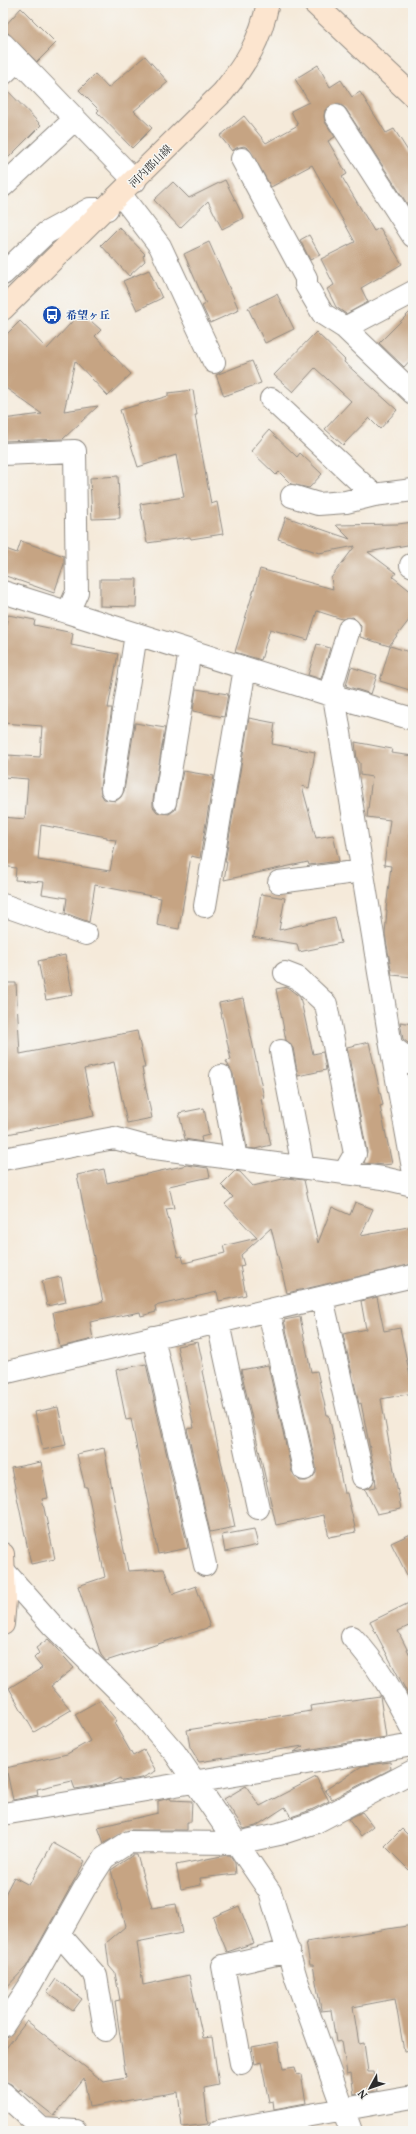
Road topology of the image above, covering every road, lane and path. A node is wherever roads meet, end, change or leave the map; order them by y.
1 (268, 3) edge
2 (314, 3) edge
3 (3, 44) edge
4 (11, 67) edge
5 (413, 96) edge
6 (336, 116) dead end
7 (75, 119) junction
8 (242, 159) dead end
9 (3, 186) edge
10 (121, 195) junction
11 (413, 236) edge
12 (3, 274) edge
13 (413, 292) edge
14 (3, 309) edge
15 (345, 328) junction
16 (214, 362) dead end
17 (413, 393) edge
18 (271, 399) dead end
19 (3, 454) edge
20 (413, 490) edge
21 (374, 495) junction
22 (292, 496) dead end
23 (3, 592) edge
24 (68, 612) junction
25 (349, 629) dead end
26 (136, 634) junction
27 (190, 651) junction
28 (245, 668) junction
29 (334, 696) junction
30 (413, 719) edge
31 (112, 790) dead end
32 (165, 802) dead end
33 (362, 870) junction
34 (279, 882) dead end
35 (3, 905) edge
36 (205, 906) dead end
37 (86, 934) dead end
38 (285, 973) dead end
39 (391, 1046) junction
40 (281, 1051) dead end
41 (413, 1063) edge
42 (221, 1076) dead end
43 (3, 1159) edge
44 (236, 1159) junction
45 (303, 1167) junction
46 (413, 1168) edge
47 (344, 1173) junction
48 (413, 1185) edge
49 (413, 1276) edge
50 (322, 1298) junction
51 (269, 1311) junction
52 (218, 1323) junction
53 (153, 1337) junction
54 (3, 1373) edge
55 (304, 1469) dead end
56 (363, 1477) dead end
57 (258, 1508) dead end
58 (205, 1565) dead end
59 (4, 1567) edge
60 (3, 1624) edge
61 (352, 1637) dead end
62 (413, 1731) edge
63 (413, 1745) edge
64 (413, 1771) edge
65 (195, 1782) junction
66 (3, 1814) edge
67 (237, 1843) junction
68 (59, 1934) junction
69 (289, 1951) junction
70 (3, 2026) edge
71 (105, 2030) dead end
72 (241, 2063) dead end
73 (3, 2093) edge
74 (413, 2097) edge
75 (343, 2110) junction
76 (76, 2131) edge
77 (220, 2131) edge
78 (351, 2131) edge

1 - 10 main road, 河内郡山線
2 - 5 main road
3 - 4 street
4 - 7 street
6 - 11 street
7 - 9 street
7 - 10 street
8 - 15 street
10 - 12 street
10 - 14 main road, 河内郡山線
10 - 16 street
13 - 15 street
15 - 17 street
18 - 21 street
19 - 24 street
20 - 21 street
21 - 22 street
23 - 24 street
24 - 26 street
25 - 29 street
26 - 27 street
26 - 31 street
27 - 28 street
27 - 32 street
28 - 29 street
28 - 36 street
29 - 30 street
29 - 33 street
33 - 34 street
33 - 39 street
35 - 37 street
38 - 47 street
39 - 41 street
39 - 46 street
40 - 45 street
42 - 44 street
43 - 44 street
44 - 45 street
45 - 47 street
47 - 48 street
49 - 50 street
50 - 51 street
50 - 56 street
51 - 52 street
51 - 55 street
52 - 53 street
52 - 57 street
53 - 54 street
53 - 58 street
59 - 60 main road
59 - 65 street
61 - 62 street
63 - 65 street
64 - 67 street
65 - 66 street
65 - 67 street
67 - 68 street
67 - 69 street
68 - 70 street
68 - 71 street
69 - 72 street
69 - 75 street
73 - 76 street
74 - 75 street
75 - 77 street
75 - 78 street

